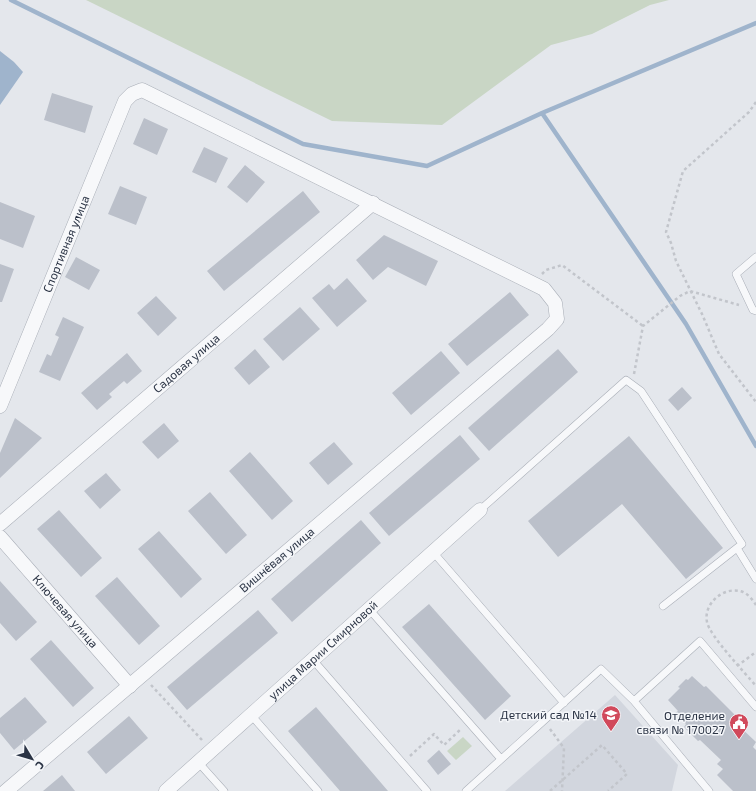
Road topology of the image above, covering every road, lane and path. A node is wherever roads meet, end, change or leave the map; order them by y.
1 (756, 102) edge
2 (373, 203) junction
3 (756, 256) edge
4 (534, 283) junction
5 (690, 291) junction
6 (754, 310) edge
7 (643, 326) junction
8 (632, 385) junction
9 (756, 402) edge
10 (0, 406) edge
11 (480, 510) joint
12 (0, 524) edge
13 (0, 537) edge
14 (737, 548) junction
15 (433, 552) junction
16 (756, 579) edge
17 (756, 605) edge
18 (663, 606) dead end
19 (370, 609) junction
20 (756, 652) edge
21 (313, 660) junction
22 (738, 665) junction
23 (728, 673) junction
24 (142, 675) junction
25 (130, 686) junction
26 (756, 686) edge
27 (634, 701) junction
28 (564, 703) junction
29 (756, 707) edge
30 (251, 715) junction
31 (543, 721) junction
32 (462, 729) dead end
33 (212, 750) junction
34 (501, 759) junction
35 (198, 762) junction
36 (402, 763) junction
37 (563, 780) junction
38 (6, 791) edge
39 (166, 791) edge
40 (224, 791) edge
41 (318, 791) edge
42 (426, 791) edge
43 (466, 791) edge
44 (550, 791) edge
45 (562, 791) edge
46 (608, 791) edge
47 (709, 791) edge

1 - 5 path
2 - 4 street
2 - 10 street, Спортивная улица
2 - 12 street, Садовая улица
3 - 6 lane
4 - 7 path
4 - 24 street, Вишнёвая улица
5 - 6 path
5 - 7 path
5 - 9 path
7 - 8 path
8 - 11 lane
8 - 14 lane
11 - 15 street, улица Марии Смирновой
13 - 25 street, Ключевая улица
14 - 16 lane
14 - 18 lane
15 - 19 street, улица Марии Смирновой
15 - 28 lane
17 - 22 path
19 - 21 street, улица Марии Смирновой
19 - 34 lane
20 - 22 path
21 - 30 street, улица Марии Смирновой
21 - 36 lane
22 - 23 path
22 - 26 path
23 - 27 lane
23 - 29 lane
24 - 25 street, Вишнёвая улица
24 - 33 path
25 - 38 street, Вишнёвая улица
27 - 28 lane
27 - 47 lane
28 - 31 lane
30 - 33 street, улица Марии Смирновой
30 - 41 lane
31 - 34 lane
31 - 37 path
32 - 36 path
33 - 35 street, улица Марии Смирновой
34 - 43 lane
35 - 39 street, улица Марии Смирновой
35 - 40 lane
36 - 42 lane
37 - 44 path
37 - 45 path
37 - 46 path

